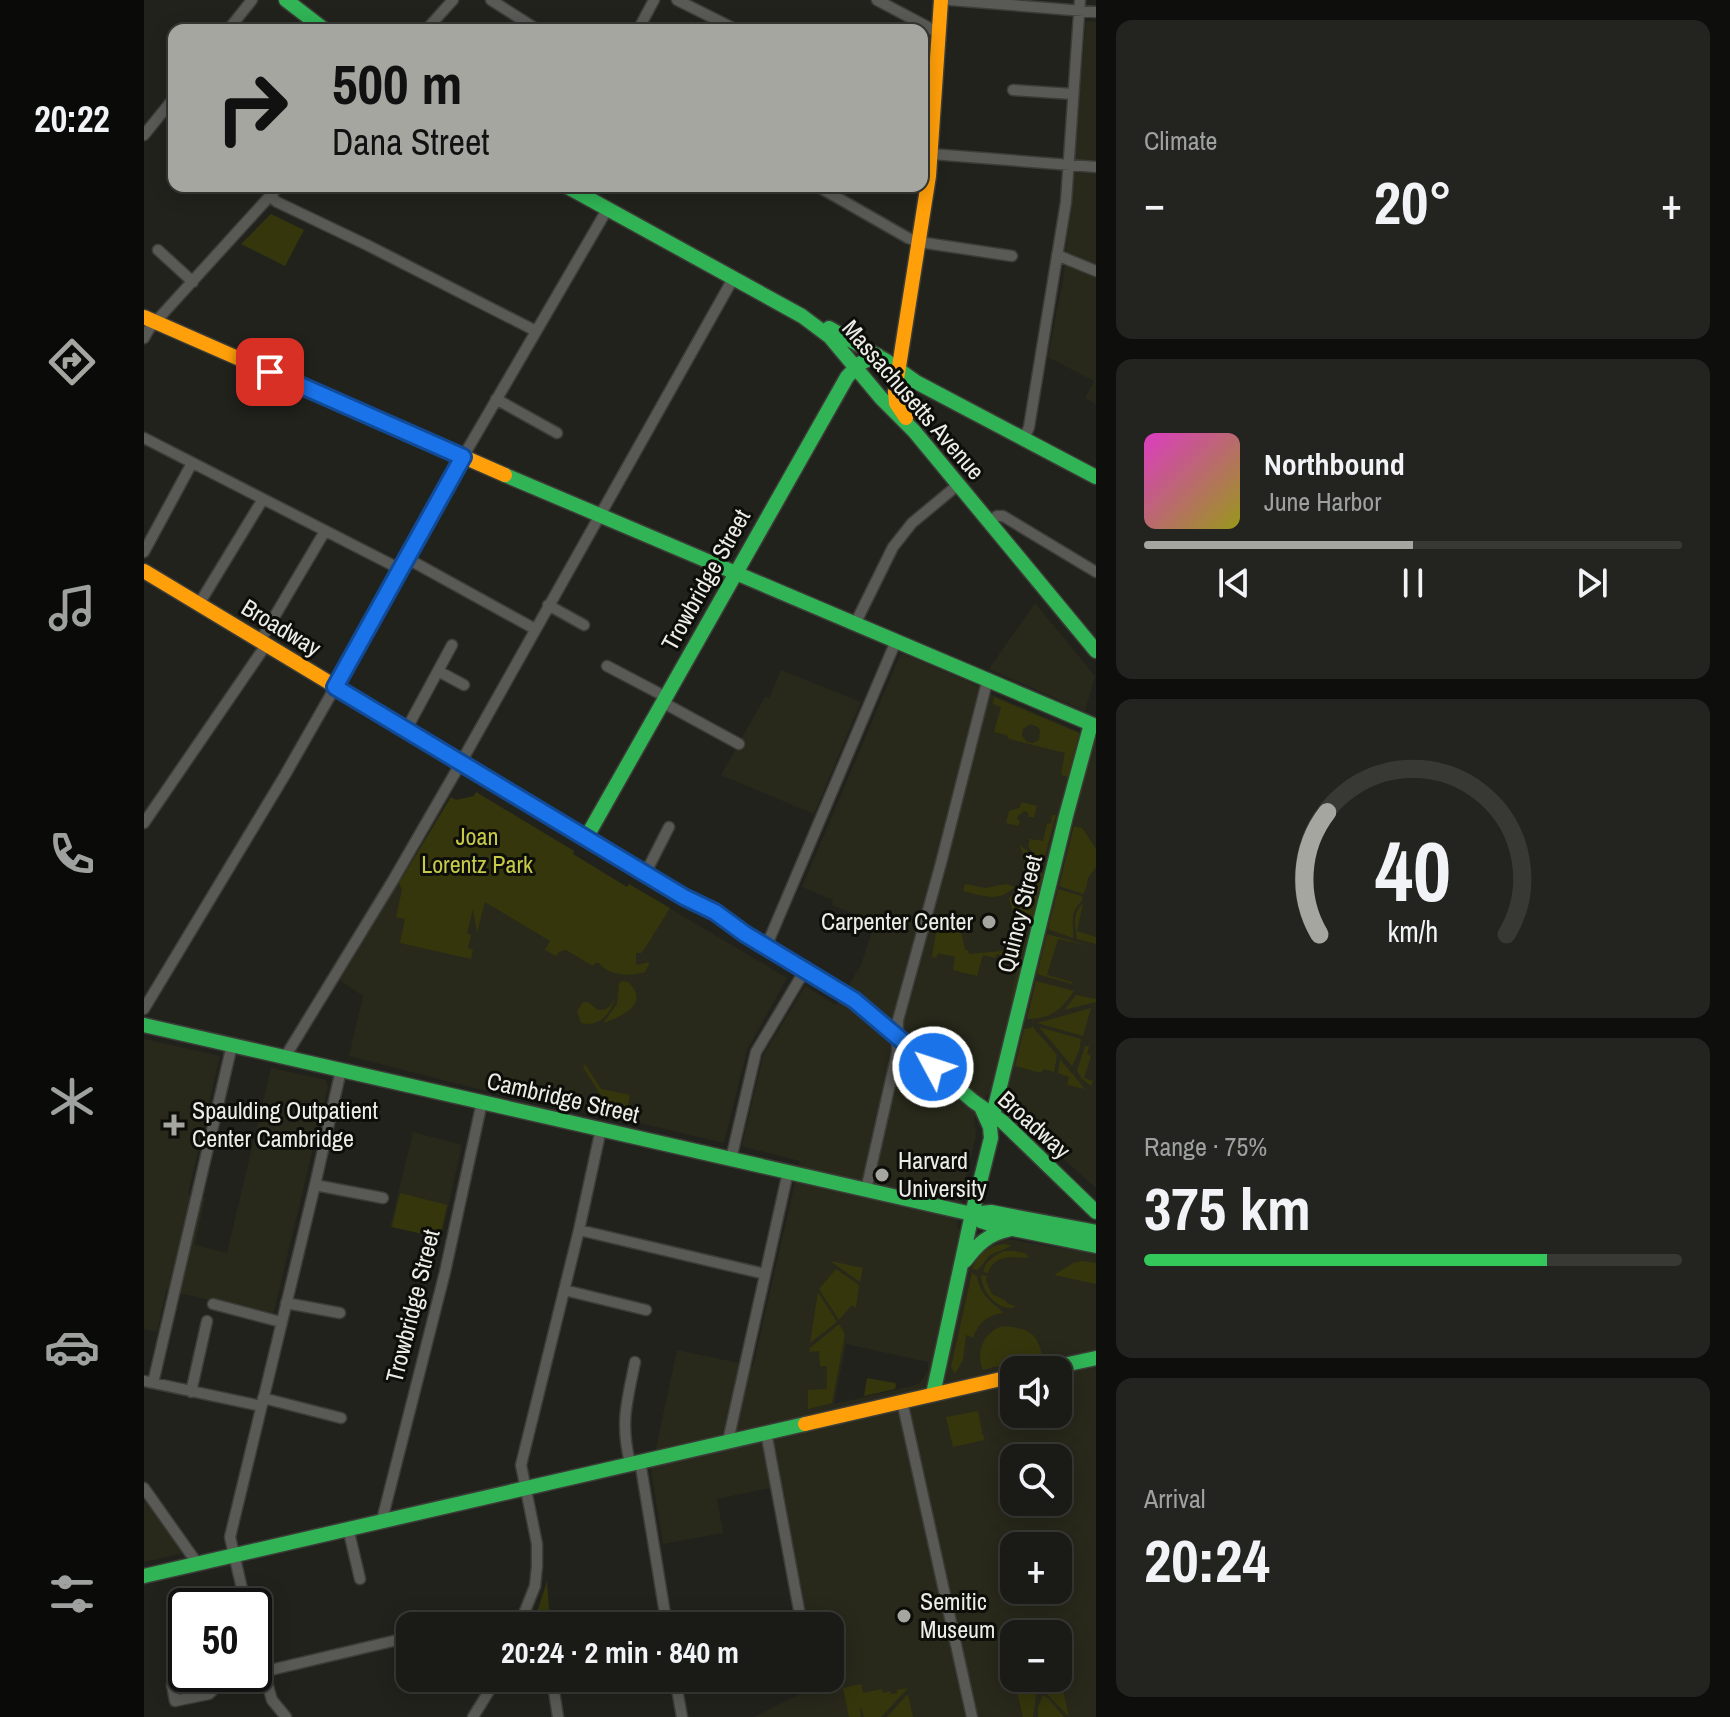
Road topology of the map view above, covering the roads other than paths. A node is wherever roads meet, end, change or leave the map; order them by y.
1 (252, 0) edge
2 (286, 0) edge
3 (453, 0) edge
4 (491, 0) edge
5 (654, 0) edge
6 (677, 0) edge
7 (877, 0) edge
8 (941, 0) edge
9 (950, 0) edge
10 (998, 2) edge
11 (1079, 6) edge
12 (1096, 12) edge
13 (233, 24) edge
14 (317, 24) edge
15 (431, 24) edge
16 (529, 24) edge
17 (641, 24) edge
18 (725, 24) edge
19 (922, 24) edge
20 (928, 27) edge
21 (939, 33) junction
22 (1013, 90) dead end
23 (1073, 94) junction
24 (168, 105) edge
25 (928, 122) edge
26 (144, 135) edge
27 (928, 136) edge
28 (931, 154) junction
29 (1069, 164) junction
30 (1096, 167) edge
31 (928, 176) edge
32 (274, 192) edge
33 (577, 192) edge
34 (827, 192) edge
35 (926, 192) edge
36 (270, 196) junction
37 (608, 208) junction
38 (919, 242) junction
39 (158, 250) dead end
40 (1057, 255) junction
41 (1012, 256) dead end
42 (1096, 271) edge
43 (734, 277) junction
44 (193, 282) junction
45 (802, 316) junction
46 (150, 320) edge
47 (536, 331) junction
48 (144, 338) edge
49 (877, 355) junction
50 (856, 367) junction
51 (898, 369) junction
52 (496, 399) junction
53 (914, 431) junction
54 (557, 433) dead end
55 (144, 438) edge
56 (1024, 439) junction
57 (463, 457) junction
58 (192, 463) junction
59 (1096, 477) edge
60 (959, 484) junction
61 (263, 499) junction
62 (599, 516) junction
63 (989, 521) junction
64 (325, 531) junction
65 (144, 552) edge
66 (408, 559) junction
67 (402, 570) junction
68 (144, 571) edge
69 (735, 572) junction
70 (1096, 572) edge
71 (199, 604) junction
72 (548, 605) junction
73 (855, 624) junction
74 (584, 625) dead end
75 (535, 629) junction
76 (896, 641) junction
77 (263, 643) junction
78 (452, 645) dead end
79 (1096, 651) edge
80 (607, 666) dead end
81 (438, 671) junction
82 (988, 678) junction
83 (464, 685) dead end
84 (335, 687) junction
85 (664, 699) junction
86 (1094, 725) edge
87 (406, 730) junction
88 (739, 744) dead end
89 (461, 763) junction
90 (144, 822) edge
91 (669, 827) dead end
92 (586, 838) junction
93 (645, 874) junction
94 (766, 947) junction
95 (805, 970) junction
96 (144, 1009) edge
97 (144, 1025) edge
98 (897, 1036) junction
99 (232, 1045) junction
100 (285, 1057) junction
101 (341, 1070) junction
102 (482, 1102) junction
103 (980, 1106) junction
104 (993, 1115) junction
105 (601, 1129) junction
106 (731, 1159) junction
107 (788, 1172) junction
108 (315, 1185) junction
109 (866, 1190) junction
110 (383, 1198) dead end
111 (1096, 1212) edge
112 (972, 1214) junction
113 (579, 1230) junction
114 (1021, 1231) junction
115 (1096, 1232) edge
116 (1096, 1246) edge
117 (959, 1272) junction
118 (765, 1274) junction
119 (564, 1290) junction
120 (286, 1303) junction
121 (213, 1304) dead end
122 (646, 1310) dead end
123 (340, 1313) dead end
124 (207, 1321) dead end
125 (281, 1322) junction
126 (1096, 1358) edge
127 (635, 1362) dead end
128 (1072, 1363) edge
129 (1000, 1379) edge
130 (149, 1382) edge
131 (191, 1392) junction
132 (933, 1394) junction
133 (902, 1401) junction
134 (262, 1402) junction
135 (341, 1418) dead end
136 (766, 1432) junction
137 (728, 1441) junction
138 (635, 1462) junction
139 (524, 1487) junction
140 (144, 1488) edge
141 (382, 1520) junction
142 (348, 1528) junction
143 (234, 1554) junction
144 (197, 1563) junction
145 (144, 1576) edge
146 (360, 1579) dead end
147 (242, 1588) edge
148 (523, 1612) edge
149 (664, 1612) edge
150 (799, 1612) edge
151 (396, 1640) edge
152 (272, 1669) edge
153 (268, 1692) edge
154 (488, 1692) edge
155 (554, 1692) edge
156 (678, 1692) edge
157 (286, 1717) edge
158 (473, 1717) edge
159 (558, 1717) edge
160 (682, 1717) edge
161 (972, 1717) edge

1 - 13 street
2 - 14 main road
3 - 15 street
4 - 16 street
5 - 17 street
6 - 18 street
7 - 19 street
8 - 21 main road
9 - 10 street
10 - 11 street
11 - 12 street
11 - 23 street
20 - 21 street
21 - 25 main road
22 - 23 street
23 - 29 street
24 - 26 street
27 - 28 main road
28 - 29 street
28 - 31 main road
29 - 30 street
29 - 40 street
32 - 36 street
33 - 37 main road, Massachusetts Avenue
34 - 38 street
35 - 38 main road
36 - 44 street
36 - 47 street
37 - 43 main road, Massachusetts Avenue
37 - 47 street
38 - 41 street
38 - 51 main road
39 - 44 street
40 - 42 street
40 - 56 street
43 - 45 main road, Massachusetts Avenue
43 - 62 street
44 - 46 street
45 - 49 main road
45 - 50 main road, Massachusetts Avenue
46 - 48 street
46 - 57 main road
47 - 52 street
49 - 50 main road, Trowbridge Street
49 - 51 main road
50 - 53 main road, Massachusetts Avenue
50 - 69 main road, Trowbridge Street
51 - 53 main road
51 - 56 main road
52 - 54 street
52 - 57 street
53 - 60 main road, Massachusetts Avenue
55 - 58 street
56 - 59 main road
57 - 62 main road
57 - 66 street
58 - 61 street
58 - 65 street
60 - 63 main road, Massachusetts Avenue
60 - 73 street
61 - 64 street
61 - 71 street
62 - 69 main road
62 - 72 street
63 - 70 street
63 - 79 main road, Massachusetts Avenue
64 - 67 street
64 - 77 street
66 - 67 street
66 - 75 street
67 - 84 street
68 - 71 main road, Broadway
69 - 73 main road
69 - 85 main road, Trowbridge Street
71 - 77 main road, Broadway
72 - 74 street
72 - 75 street
73 - 76 main road
75 - 89 street
76 - 82 main road
76 - 94 street
77 - 84 main road, Broadway
77 - 90 street
78 - 81 street
80 - 85 street
81 - 83 street
81 - 87 street
82 - 86 main road
82 - 98 street
84 - 87 main road, Broadway
84 - 96 street
85 - 88 street
85 - 92 main road, Trowbridge Street
86 - 104 main road, Quincy Street
87 - 89 main road, Broadway
89 - 92 main road, Broadway
89 - 100 street
91 - 93 street
92 - 93 main road, Broadway
93 - 94 main road, Broadway
94 - 95 main road, Broadway
95 - 98 main road, Broadway
95 - 106 street
97 - 99 main road, Cambridge Street
98 - 103 main road, Broadway
98 - 109 street
99 - 100 main road, Cambridge Street
99 - 130 street
100 - 101 main road, Cambridge Street
101 - 102 main road, Cambridge Street
101 - 108 street
102 - 105 main road, Cambridge Street
102 - 141 street, Trowbridge Street
103 - 104 main road, Broadway
103 - 112 main road
104 - 111 main road, Broadway
105 - 106 main road, Cambridge Street
105 - 113 street
106 - 107 main road, Cambridge Street
107 - 109 main road, Cambridge Street
107 - 118 street
108 - 110 street
108 - 120 street
109 - 112 main road, Cambridge Street
112 - 114 main road, Cambridge Street
112 - 115 main road, Cambridge Street
112 - 117 main road
113 - 118 street
113 - 119 street
114 - 116 main road, Cambridge Street
114 - 117 main road
117 - 132 main road
118 - 137 street
119 - 122 street
119 - 139 street
120 - 123 street
120 - 125 street
121 - 125 street
124 - 131 street
125 - 134 street
126 - 128 main road
127 - 138 street
129 - 132 main road
130 - 131 street
131 - 134 street
132 - 133 main road
133 - 136 main road
133 - 161 street
134 - 135 street
134 - 143 street
136 - 137 main road
136 - 150 street
137 - 138 main road
138 - 139 main road
138 - 149 street
139 - 141 main road
139 - 148 street
140 - 144 street
141 - 142 main road
142 - 143 main road
142 - 146 street
143 - 144 main road
143 - 147 street
144 - 145 main road
151 - 152 street
153 - 157 street
154 - 158 street
155 - 159 street
156 - 160 street

